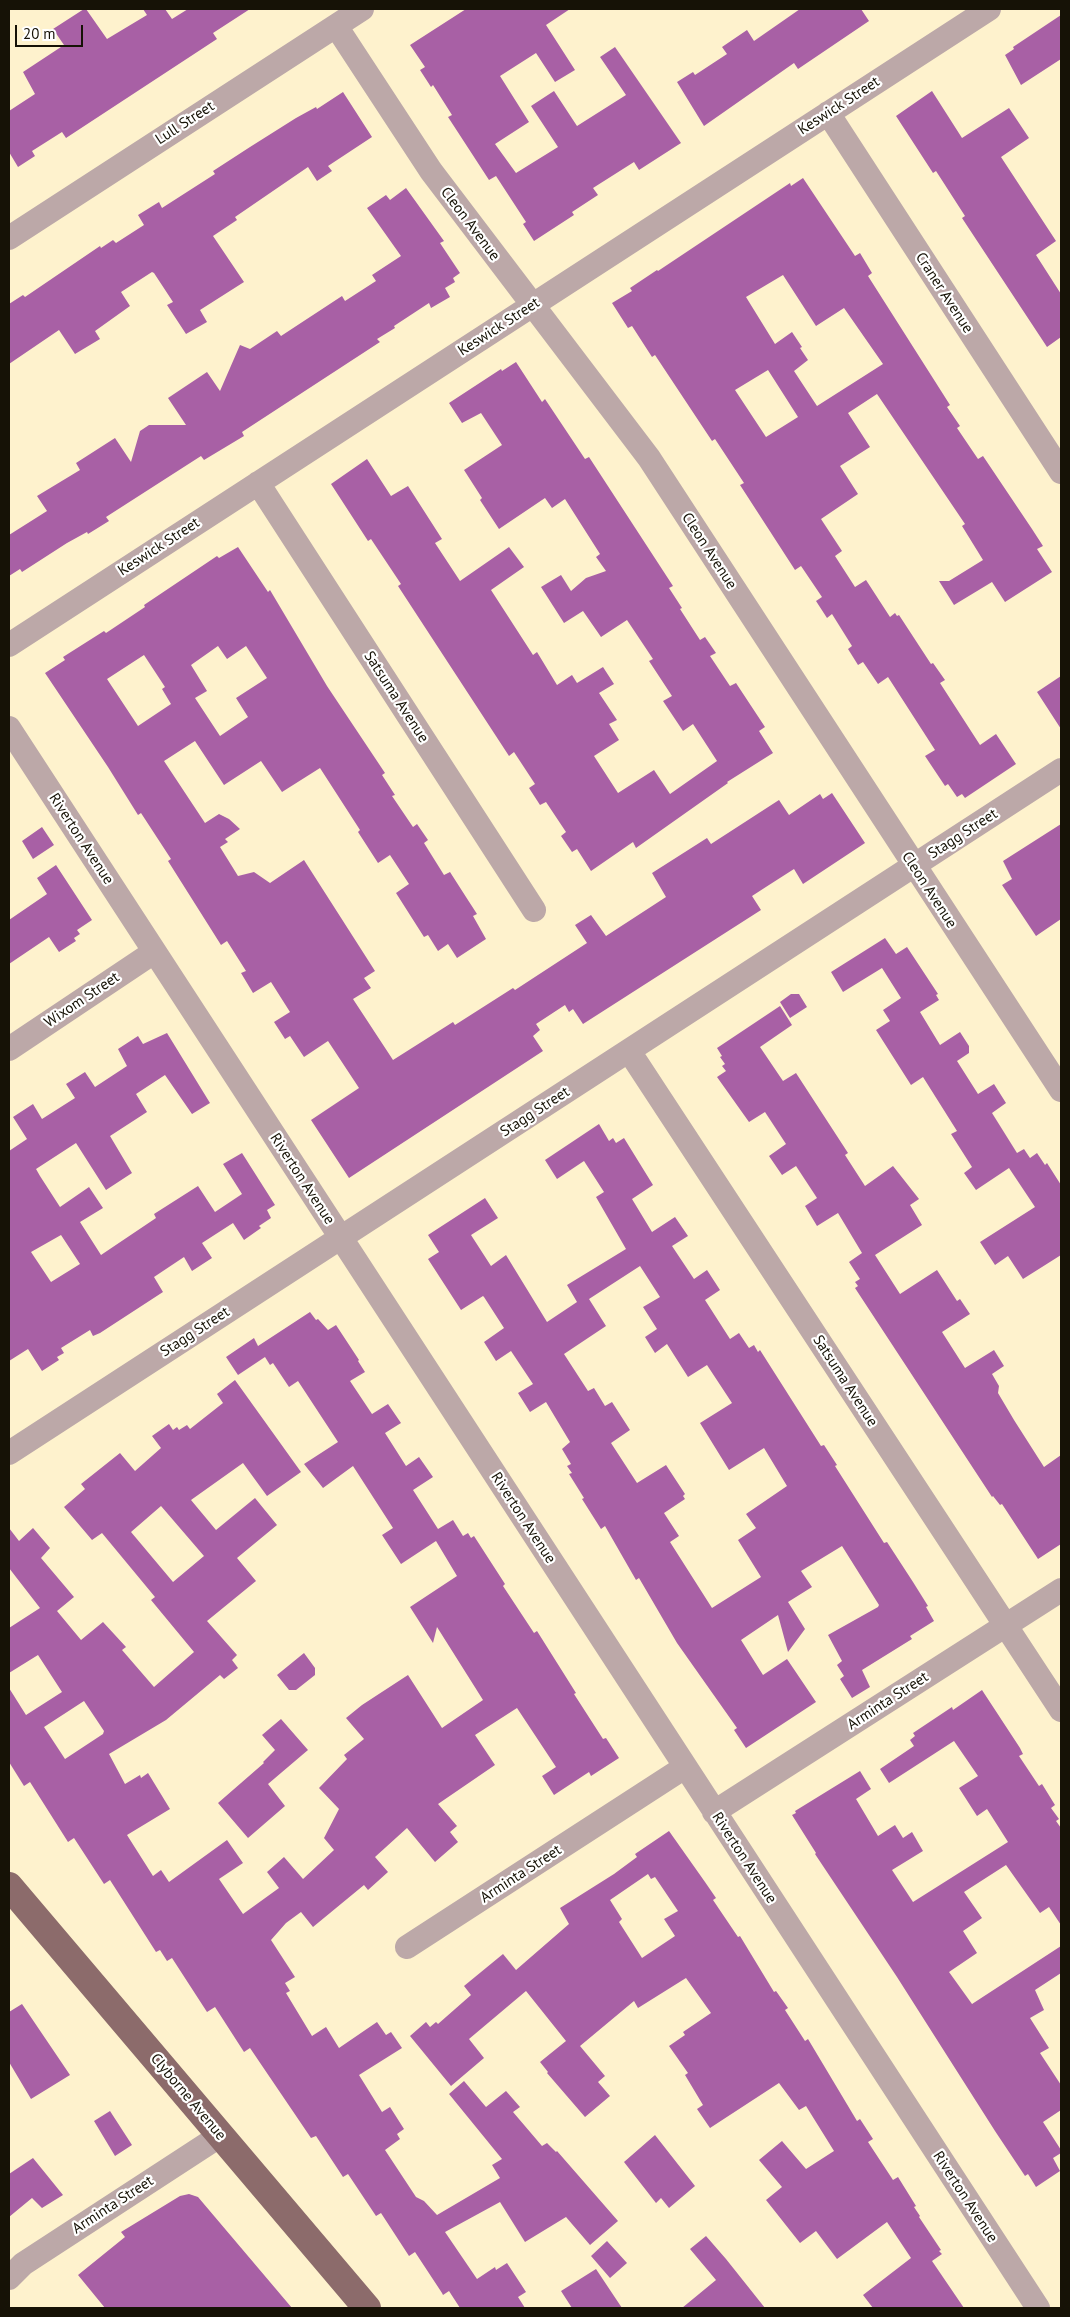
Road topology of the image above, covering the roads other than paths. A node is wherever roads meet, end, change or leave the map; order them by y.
1 (362, 9) edge
2 (989, 9) edge
3 (336, 26) junction
4 (828, 113) junction
5 (9, 238) edge
6 (533, 304) junction
7 (1061, 472) edge
8 (258, 483) junction
9 (9, 644) edge
10 (9, 728) edge
11 (1061, 770) edge
12 (914, 867) junction
13 (534, 910) dead end
14 (154, 952) junction
15 (9, 1049) edge
16 (629, 1051) junction
17 (1061, 1090) edge
18 (341, 1238) junction
19 (9, 1453) edge
20 (1061, 1590) edge
21 (1006, 1626) junction
22 (1061, 1710) edge
23 (685, 1767) junction
24 (714, 1812) junction
25 (9, 1886) edge
26 (407, 1948) dead end
27 (220, 2135) junction
28 (9, 2278) edge
29 (367, 2308) edge
30 (1038, 2308) edge

1 - 3 street, Lull Street
2 - 4 street, Keswick Street
3 - 5 street, Lull Street
3 - 6 street, Cleon Avenue
4 - 6 street, Keswick Street
4 - 7 street, Craner Avenue
6 - 8 street, Keswick Street
6 - 12 street, Cleon Avenue
8 - 9 street, Keswick Street
8 - 13 street, Satsuma Avenue
10 - 14 street, Riverton Avenue
11 - 12 street, Stagg Street
12 - 16 street, Stagg Street
12 - 17 street, Cleon Avenue
14 - 15 street, Wixom Street
14 - 18 street, Riverton Avenue
16 - 18 street, Stagg Street
16 - 21 street, Satsuma Avenue
18 - 19 street, Stagg Street
18 - 23 street, Riverton Avenue
20 - 21 street, Arminta Street
21 - 22 street, Satsuma Avenue
21 - 24 street, Arminta Street
23 - 24 street, Riverton Avenue
23 - 26 street, Arminta Street
24 - 30 street, Riverton Avenue
25 - 27 main road, Clyborne Avenue
27 - 28 street, Arminta Street
27 - 29 main road, Clyborne Avenue

